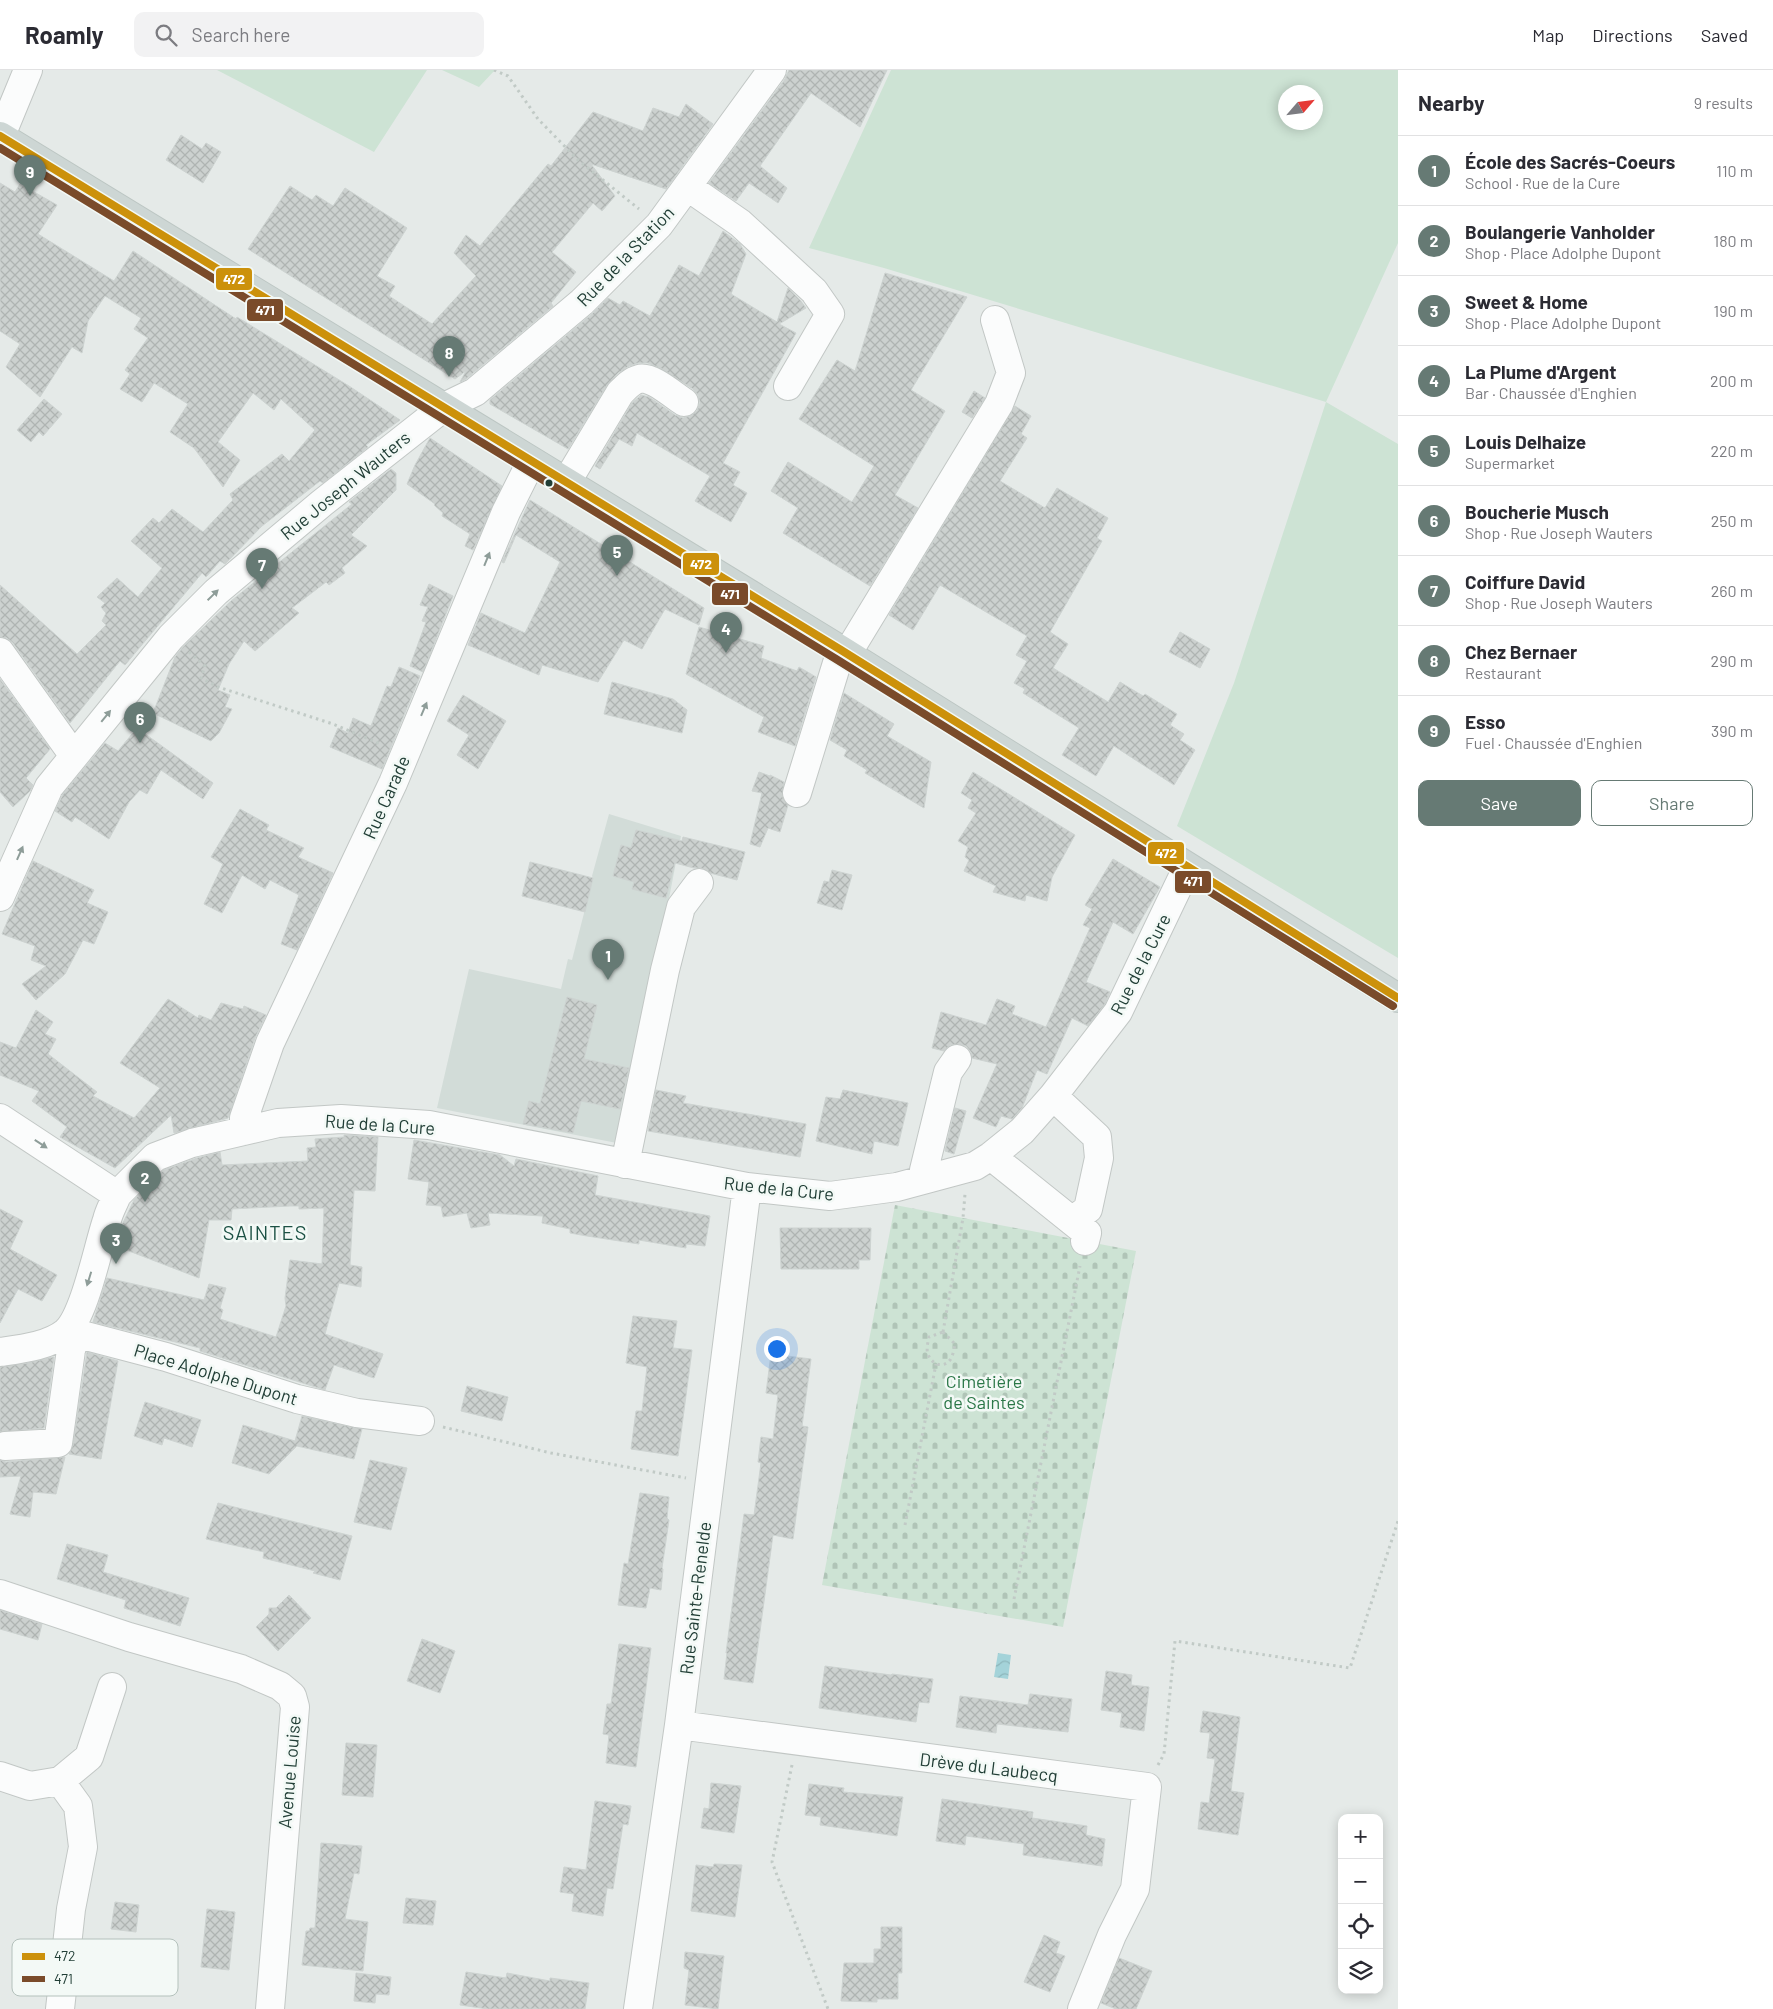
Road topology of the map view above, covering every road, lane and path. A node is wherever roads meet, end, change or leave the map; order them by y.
1 (28, 70) edge
2 (494, 70) edge
3 (772, 70) edge
4 (0, 137) edge
5 (688, 187) junction
6 (659, 225) junction
7 (995, 320) dead end
8 (788, 386) dead end
9 (684, 402) dead end
10 (444, 407) junction
11 (531, 462) junction
12 (566, 483) junction
13 (171, 637) junction
14 (0, 652) edge
15 (844, 652) junction
16 (405, 754) junction
17 (74, 756) junction
18 (797, 793) dead end
19 (1187, 868) junction
20 (699, 883) dead end
21 (0, 897) edge
22 (1398, 998) edge
23 (957, 1059) dead end
24 (1053, 1096) junction
25 (0, 1118) edge
26 (244, 1131) junction
27 (992, 1156) junction
28 (625, 1164) junction
29 (964, 1169) junction
30 (926, 1179) junction
31 (747, 1187) junction
32 (117, 1195) junction
33 (1079, 1230) junction
34 (72, 1332) junction
35 (943, 1332) junction
36 (0, 1352) edge
37 (936, 1364) junction
38 (420, 1421) joint
39 (5, 1446) dead end
40 (710, 1482) junction
41 (1398, 1521) edge
42 (905, 1525) dead end
43 (0, 1594) edge
44 (1014, 1599) dead end
45 (112, 1686) dead end
46 (679, 1725) junction
47 (797, 1742) junction
48 (0, 1776) edge
49 (60, 1781) junction
50 (1147, 1787) junction
51 (68, 1939) edge
52 (61, 1996) edge
53 (60, 2009) edge
54 (270, 2009) edge
55 (638, 2009) edge
56 (828, 2009) edge
57 (1082, 2009) edge

1 - 4 street
2 - 6 path
3 - 5 street, Rue de la Station
4 - 10 main road
5 - 6 street, Rue de la Station
5 - 8 street
6 - 10 street, Rue de la Station
7 - 15 street
9 - 12 street
10 - 11 main road
13 -> 10 street, Rue Joseph Wauters
11 - 12 main road
16 -> 11 street, Rue Carade
12 - 15 main road
13 - 16 path
17 -> 13 street, Rue Joseph Wauters
14 - 17 street
15 - 18 street
15 - 19 main road
16 - 26 street, Rue Carade
21 -> 17 street, Rue Joseph Wauters
19 - 22 main road
19 - 24 street, Rue de la Cure
20 - 28 street
23 - 30 street
24 - 27 street, Rue de la Cure
24 - 33 street
25 -> 32 street
26 - 28 street, Rue de la Cure
26 - 32 street
27 - 29 street, Rue de la Cure
27 - 33 street
28 - 31 street, Rue de la Cure
29 - 30 street, Rue de la Cure
29 - 35 path
30 - 31 street, Rue de la Cure
31 - 40 street, Rue Sainte-Renelde
32 -> 34 street
33 - 44 path
34 - 36 street
34 - 38 street, Place Adolphe Dupont
34 - 39 street
35 - 37 path
35 - 37 path
37 - 42 path
38 - 40 path
40 - 46 street, Rue Sainte-Renelde
41 - 50 path
43 - 54 street, Avenue Louise
45 - 49 street
46 - 47 street, Drève du Laubecq
46 - 55 street, Rue Sainte-Renelde
47 - 50 street, Drève du Laubecq
47 - 56 path
48 - 49 street
49 - 51 street
50 - 57 street
52 - 53 street

